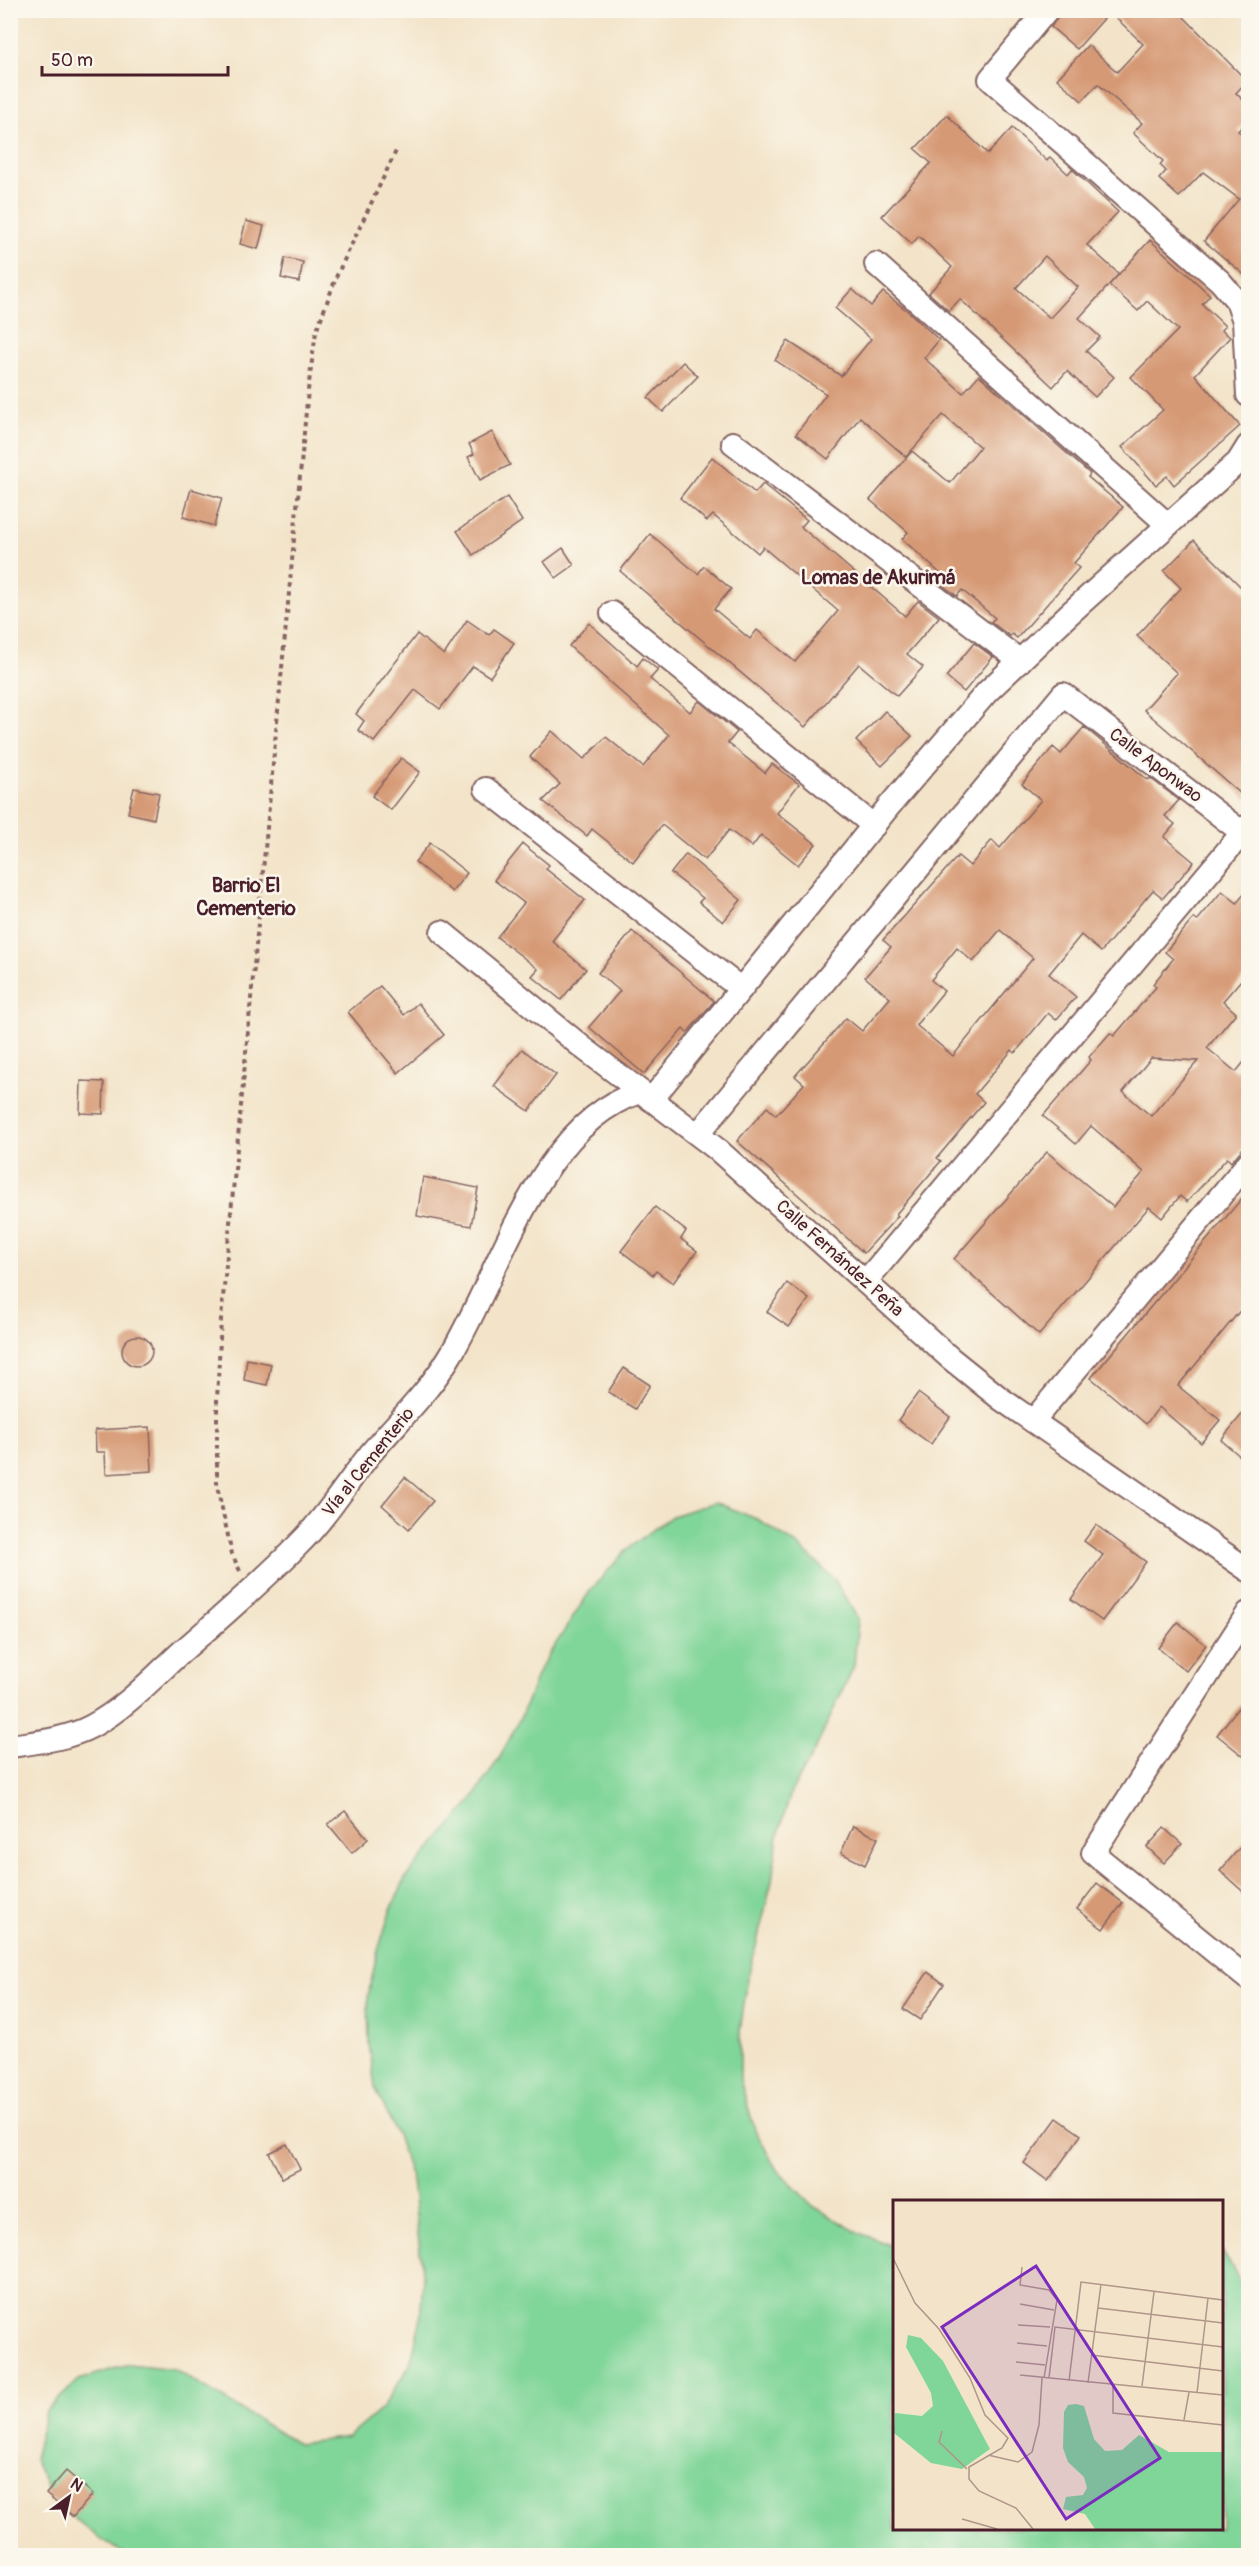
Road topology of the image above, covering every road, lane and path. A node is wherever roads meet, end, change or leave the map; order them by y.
1 (1047, 10) edge
2 (397, 149) dead end
3 (876, 264) dead end
4 (1248, 395) edge
5 (733, 443) dead end
6 (1248, 446) edge
7 (1167, 525) junction
8 (612, 613) dead end
9 (1020, 661) junction
10 (486, 789) dead end
11 (874, 825) junction
12 (1247, 832) edge
13 (442, 932) dead end
14 (741, 989) junction
15 (645, 1096) junction
16 (698, 1134) junction
17 (1246, 1172) edge
18 (866, 1281) junction
19 (1033, 1421) junction
20 (1248, 1570) edge
21 (250, 1590) junction
22 (1248, 1613) edge
23 (10, 1746) edge
24 (1248, 1979) edge

1 - 4 street
2 - 21 path
3 - 7 street
5 - 9 street
6 - 7 street
7 - 9 street
8 - 11 street
9 - 11 street
10 - 14 street
11 - 14 street
12 - 16 street, Calle Aponwao
12 - 18 street
13 - 15 street, Calle Fernández Peña
14 - 15 street
15 - 16 street, Calle Fernández Peña
15 - 21 street, Vía al Cementerio
16 - 18 street, Calle Fernández Peña
17 - 19 street
18 - 19 street, Calle Fernández Peña
19 - 20 street, Calle Fernández Peña
21 - 23 street, Vía al Cementerio
22 - 24 street

